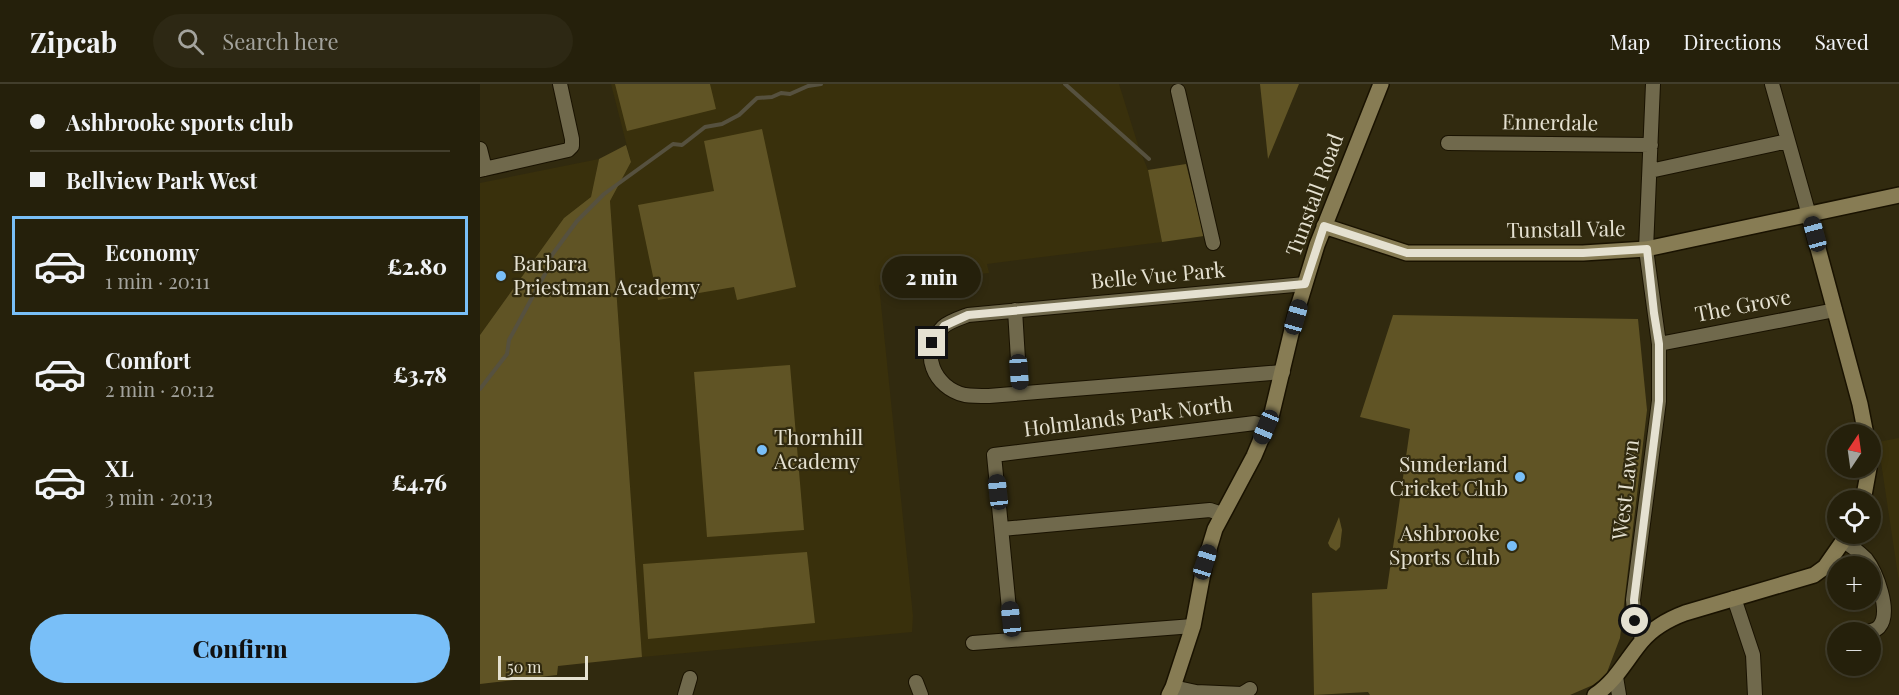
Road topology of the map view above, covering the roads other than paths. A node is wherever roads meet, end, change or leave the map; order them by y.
1 (560, 84) edge
2 (1381, 84) edge
3 (1653, 84) edge
4 (1772, 84) edge
5 (1178, 91) dead end
6 (1788, 141) junction
7 (1448, 143) dead end
8 (1651, 145) junction
9 (480, 149) edge
10 (482, 170) edge
11 (1650, 171) junction
12 (1899, 195) edge
13 (1809, 214) junction
14 (1324, 226) junction
15 (1214, 243) dead end
16 (1647, 249) junction
17 (1305, 284) junction
18 (1015, 310) junction
19 (1835, 310) junction
20 (1659, 344) junction
21 (1283, 372) junction
22 (1020, 393) junction
23 (1864, 424) edge
24 (1266, 427) junction
25 (1222, 514) junction
26 (1002, 530) junction
27 (1842, 544) edge
28 (1851, 544) edge
29 (1734, 598) junction
30 (1881, 623) edge
31 (1193, 626) junction
32 (1012, 640) junction
33 (1643, 640) junction
34 (973, 644) dead end
35 (1616, 677) junction
36 (690, 678) dead end
37 (1250, 689) dead end
38 (1171, 691) edge
39 (685, 695) edge
40 (1595, 695) edge
41 (1619, 695) edge
42 (1755, 695) edge

1 - 10 street
2 - 14 street, Tunstall Road
3 - 8 street, West Lawn
4 - 6 street
5 - 15 street
6 - 11 street
6 - 13 street
7 - 8 street, Ennerdale
8 - 11 street, West Lawn
9 - 10 street
11 - 16 street, West Lawn
12 - 13 street, Tunstall Vale
13 - 16 street, Tunstall Vale
13 - 19 street
14 - 16 street, Tunstall Vale
14 - 17 street, Tunstall Road
16 - 20 street, West Lawn
17 - 18 street, Belle Vue Park
17 - 21 street, Tunstall Road
18 - 22 street
18 - 22 street
19 - 20 street, The Grove
19 - 23 street
20 - 33 street, West Lawn
21 - 22 street
21 - 24 street, Tunstall Road
24 - 25 street, Tunstall Road
24 - 26 street, Holmlands Park North
25 - 26 street
25 - 31 street, Tunstall Road
26 - 32 street
27 - 29 street
28 - 30 street
29 - 33 street
29 - 42 street
31 - 32 street
31 - 38 street, Tunstall Road
32 - 34 street
33 - 35 street
35 - 40 street
35 - 41 street
36 - 39 street
37 - 38 street

